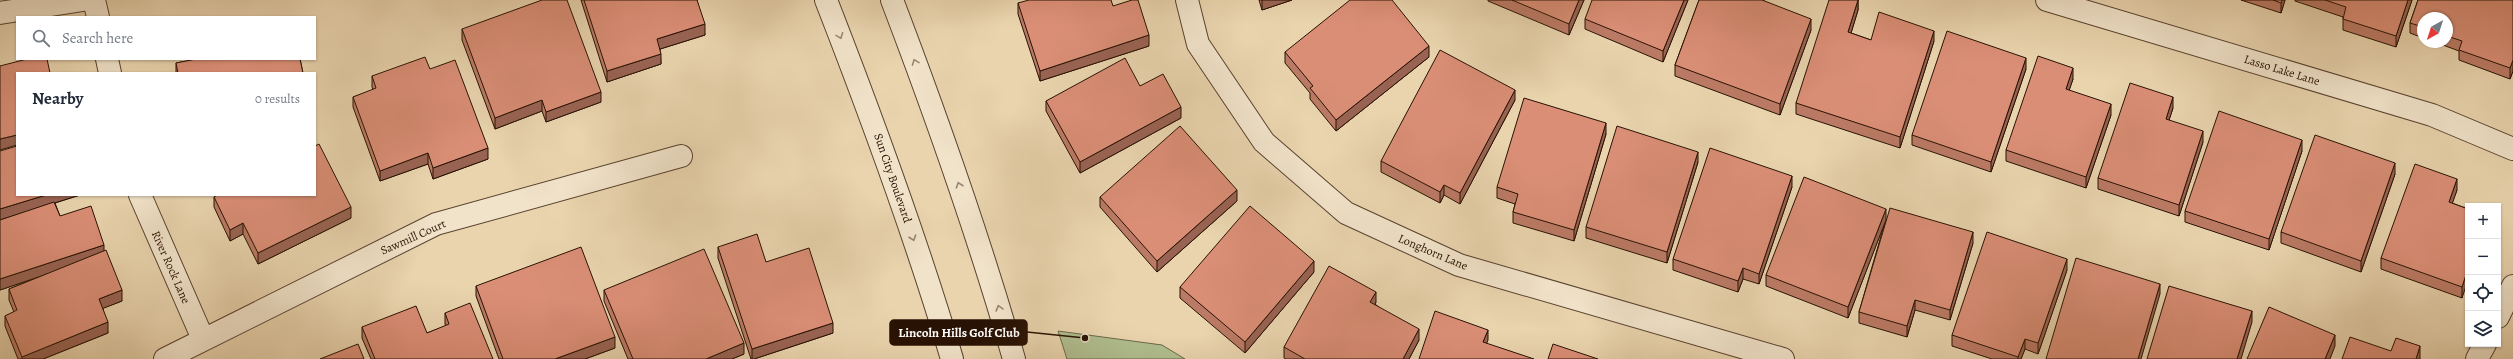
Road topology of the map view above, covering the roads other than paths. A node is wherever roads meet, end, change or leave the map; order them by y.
1 (94, 0) edge
2 (826, 0) edge
3 (892, 0) edge
4 (1187, 0) edge
5 (2047, 0) edge
6 (74, 1) edge
7 (0, 13) edge
8 (98, 16) edge
9 (107, 60) edge
10 (110, 72) edge
11 (2513, 149) edge
12 (681, 156) dead end
13 (140, 196) edge
14 (2513, 286) edge
15 (2501, 311) edge
16 (203, 339) junction
17 (2483, 347) edge
18 (165, 359) edge
19 (952, 359) edge
20 (1014, 359) edge
21 (1783, 359) edge
22 (2477, 359) edge

1 - 8 street
2 -> 19 street, Sun City Boulevard
20 -> 3 street
4 - 21 street, Longhorn Lane
5 - 11 street, Lasso Lake Lane
6 - 7 street
9 - 10 street
12 - 16 street, Sawmill Court
13 - 16 street, River Rock Lane
14 - 15 street
16 - 18 street, Sawmill Court
17 - 22 street

